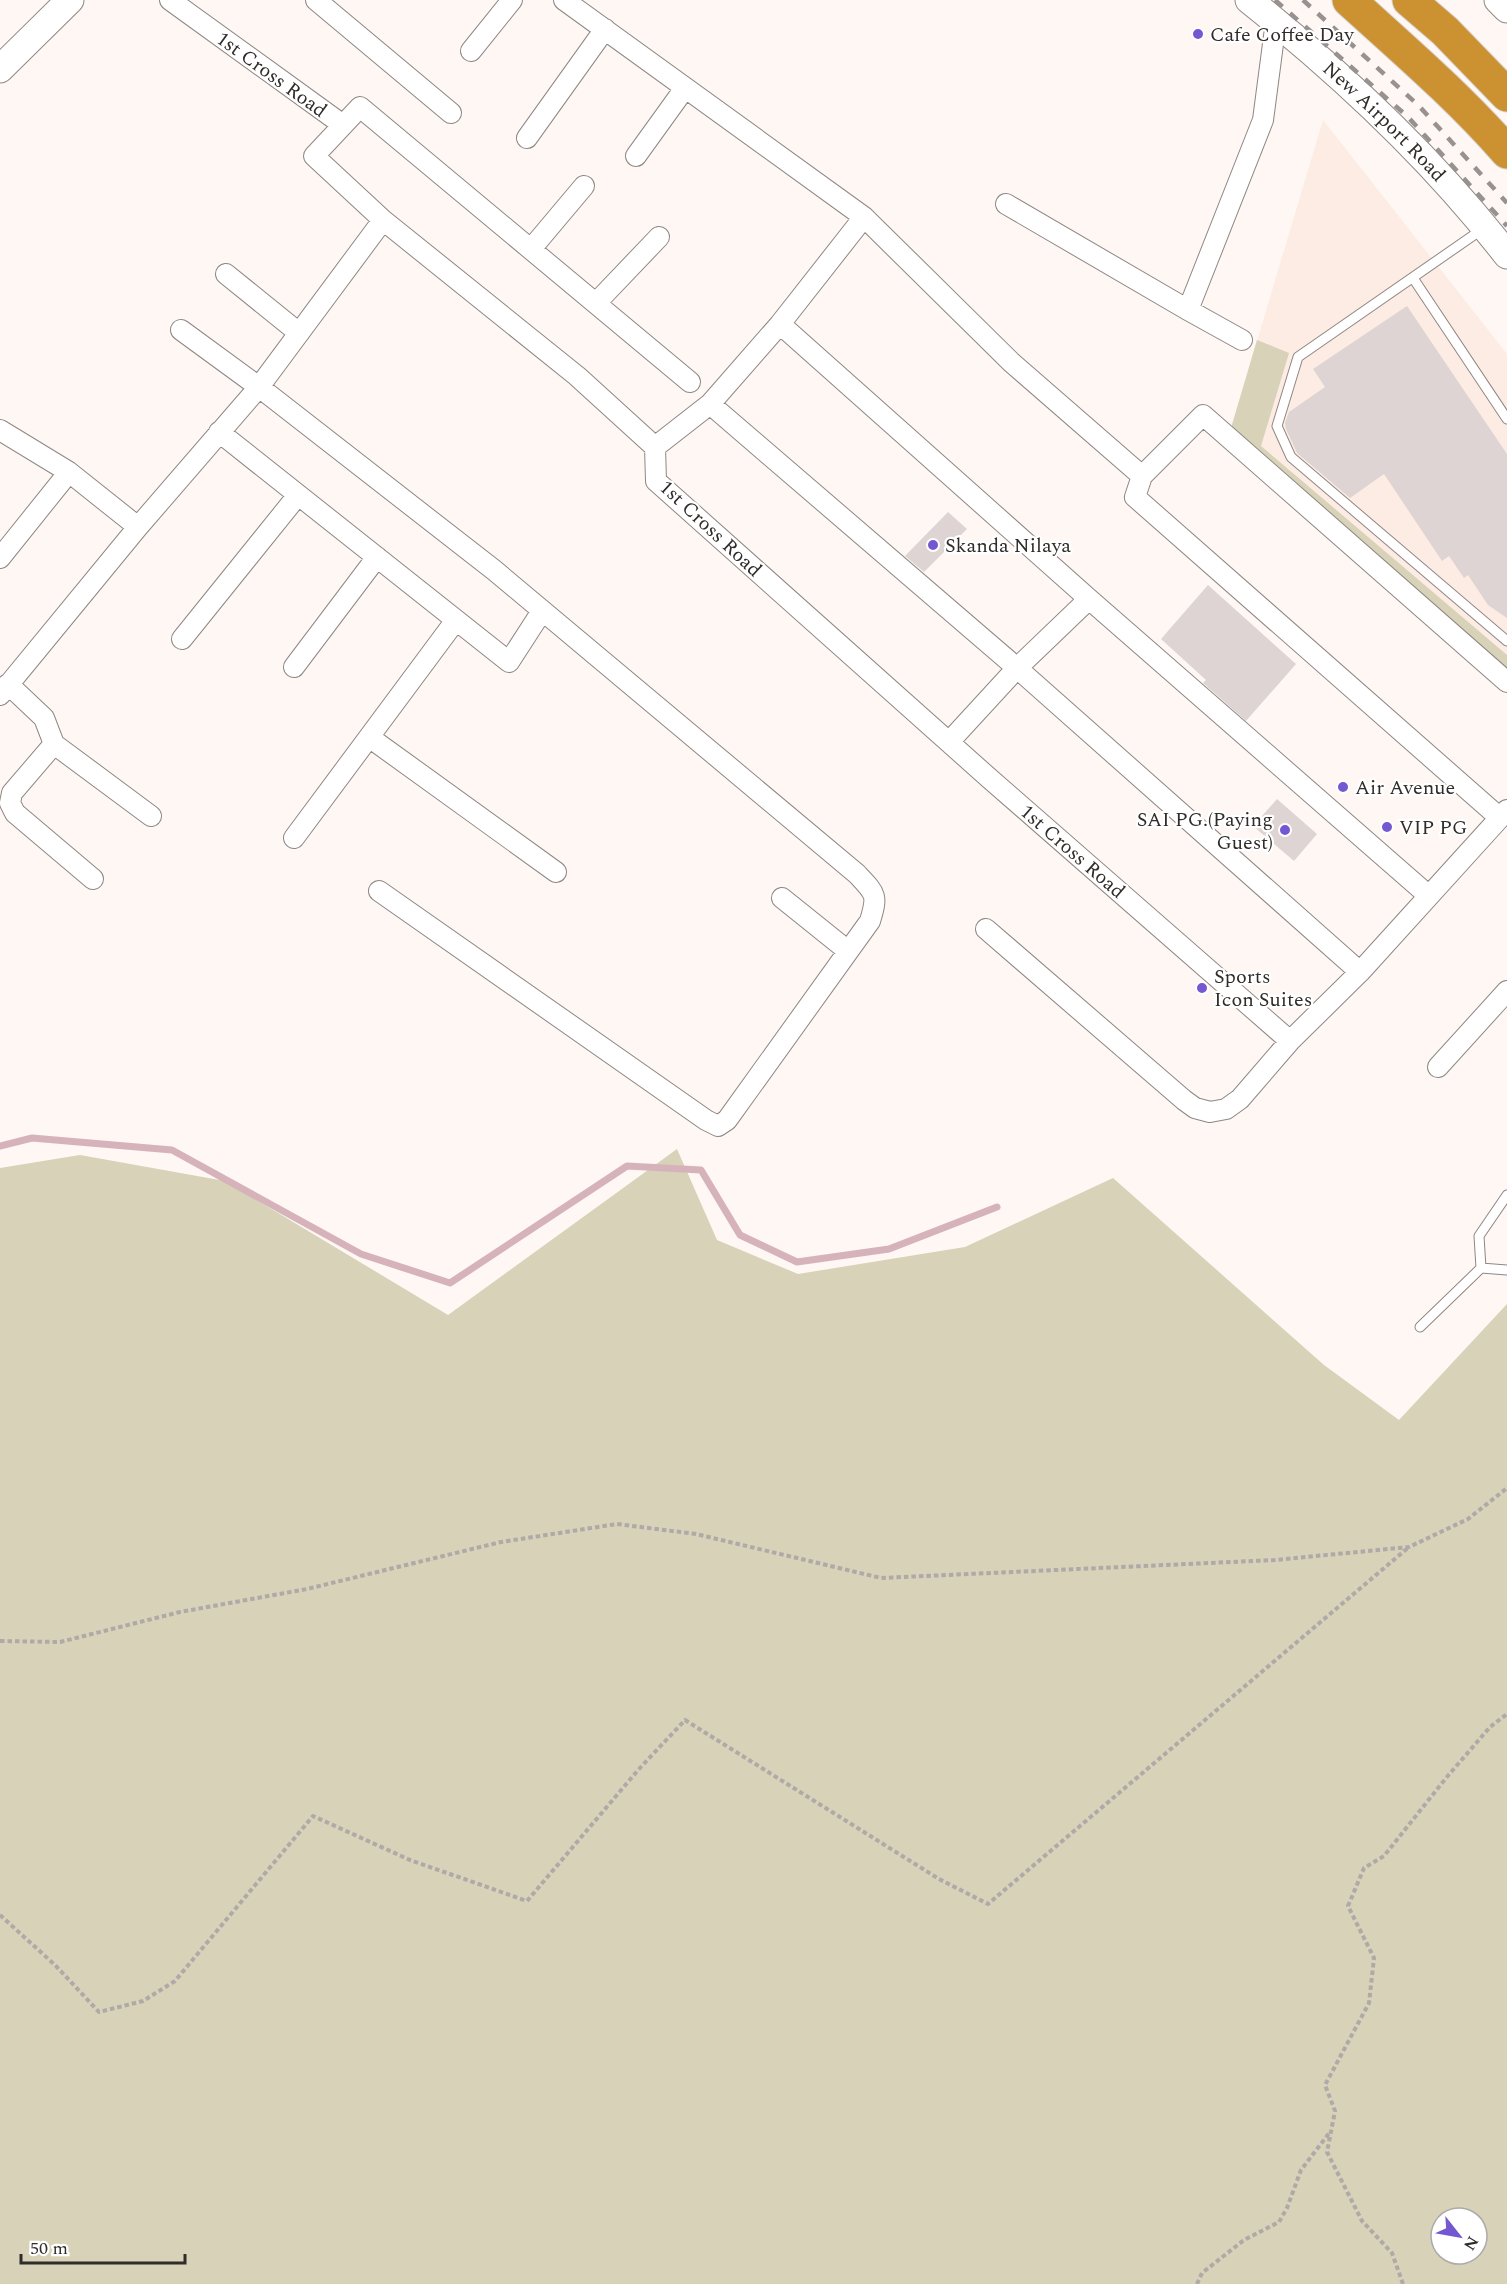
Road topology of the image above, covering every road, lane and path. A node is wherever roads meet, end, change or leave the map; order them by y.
1 (70, 0) edge
2 (170, 0) edge
3 (316, 0) edge
4 (512, 0) edge
5 (564, 0) edge
6 (1249, 0) edge
7 (1349, 0) edge
8 (1409, 0) edge
9 (1498, 0) edge
10 (1507, 9) edge
11 (1276, 21) junction
12 (605, 29) junction
13 (471, 51) dead end
14 (0, 69) edge
15 (685, 88) junction
16 (1507, 95) edge
17 (451, 112) dead end
18 (344, 125) junction
19 (527, 138) dead end
20 (1507, 152) edge
21 (636, 156) dead end
22 (584, 186) dead end
23 (1006, 204) dead end
24 (864, 217) junction
25 (383, 220) junction
26 (1486, 227) junction
27 (659, 237) dead end
28 (531, 249) junction
29 (1507, 255) edge
30 (226, 274) dead end
31 (1413, 278) junction
32 (596, 303) junction
33 (1188, 310) junction
34 (780, 324) junction
35 (181, 330) dead end
36 (298, 333) junction
37 (1242, 340) dead end
38 (690, 382) dead end
39 (259, 387) junction
40 (710, 404) junction
41 (1507, 419) edge
42 (0, 430) edge
43 (219, 432) junction
44 (655, 447) junction
45 (69, 472) junction
46 (1142, 476) junction
47 (298, 495) junction
48 (138, 527) junction
49 (377, 557) junction
50 (0, 558) edge
51 (1089, 599) junction
52 (542, 611) junction
53 (456, 620) junction
54 (182, 639) dead end
55 (1507, 641) edge
56 (294, 667) dead end
57 (1017, 668) junction
58 (1507, 682) edge
59 (4, 689) edge
60 (369, 737) junction
61 (949, 742) junction
62 (54, 744) junction
63 (1503, 814) edge
64 (152, 816) dead end
65 (294, 838) dead end
66 (555, 872) dead end
67 (93, 879) dead end
68 (379, 891) dead end
69 (1429, 896) junction
70 (782, 898) dead end
71 (986, 929) dead end
72 (849, 951) junction
73 (1360, 972) junction
74 (1507, 991) edge
75 (1290, 1041) junction
76 (1438, 1067) dead end
77 (1507, 1195) edge
78 (1481, 1268) junction
79 (1507, 1270) edge
80 (1420, 1327) dead end
81 (1507, 1488) edge
82 (1409, 1547) junction
83 (0, 1641) edge
84 (1507, 1714) edge
85 (0, 1915) edge
86 (1330, 2131) junction
87 (1197, 2284) edge
88 (1403, 2284) edge

1 - 14 street
2 - 18 street, 1st Cross Road
3 - 17 street
4 - 13 street
5 - 12 street
6 - 11 street, New Airport Road
7 - 20 highway
8 - 16 highway
9 - 10 street
11 - 26 street, New Airport Road
11 - 33 street
12 - 15 street
12 - 19 street
15 - 21 street
15 - 24 street
18 - 25 street, 1st Cross Road
18 - 28 street
22 - 28 street
23 - 33 street
24 - 34 street
24 - 46 street
25 - 36 street
25 - 44 street, 1st Cross Road
26 - 29 street, New Airport Road
26 - 31 lane
27 - 32 street
28 - 32 street
30 - 36 street
31 - 41 lane
31 - 55 lane
32 - 38 street
33 - 37 street
34 - 40 street
34 - 51 street
35 - 39 street
36 - 39 street
39 - 43 street
39 - 52 street
40 - 44 street
40 - 57 street
42 - 45 street
43 - 47 street
43 - 48 street
44 - 61 street, 1st Cross Road
45 - 48 street
45 - 50 street
46 - 58 street
46 - 63 street
47 - 49 street
47 - 54 street
48 - 59 street
49 - 53 street
49 - 56 street
51 - 57 street
51 - 69 street
52 - 53 street
52 - 72 street
53 - 60 street
57 - 61 street
57 - 73 street
59 - 62 street
60 - 65 street
60 - 66 street
61 - 75 street, 1st Cross Road
62 - 64 street
62 - 67 street
63 - 69 street
68 - 72 street
69 - 73 street
70 - 72 street
71 - 75 street
73 - 75 street
74 - 76 street
77 - 78 lane
78 - 79 lane
78 - 80 lane
81 - 82 path
82 - 83 path
82 - 85 path
84 - 86 path
86 - 87 path
86 - 88 path

